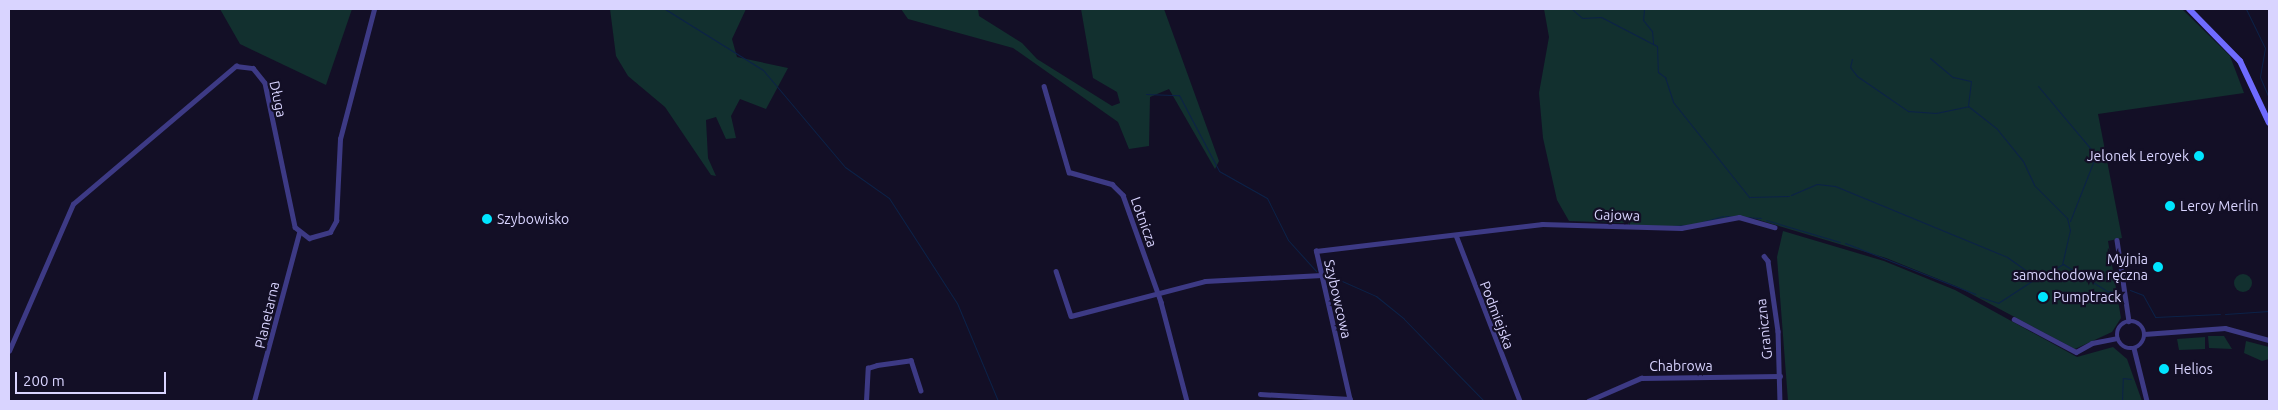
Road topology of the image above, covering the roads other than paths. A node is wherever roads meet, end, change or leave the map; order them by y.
1 (374, 9) edge
2 (2189, 9) edge
3 (1044, 86) dead end
4 (2269, 123) edge
5 (1775, 227) dead end
6 (299, 233) junction
7 (1456, 235) junction
8 (2117, 240) dead end
9 (1764, 256) dead end
10 (1056, 271) dead end
11 (1322, 276) junction
12 (1158, 295) junction
13 (2014, 320) dead end
14 (2129, 321) junction
15 (2144, 334) junction
16 (2117, 338) junction
17 (2269, 340) edge
18 (2134, 348) junction
19 (9, 351) edge
20 (1780, 376) junction
21 (921, 390) dead end
22 (1260, 394) dead end
23 (1350, 400) edge
24 (254, 401) edge
25 (866, 401) edge
26 (1187, 401) edge
27 (1520, 401) edge
28 (1588, 401) edge
29 (1780, 401) edge
30 (2147, 401) edge

1 - 6 street
2 - 4 main road
3 - 12 street, Lotnicza
5 - 7 street, Gajowa
6 - 19 street, Długa
6 - 24 street, Planetarna
7 - 11 street, Szybowcowa
7 - 27 street, Podmiejska
8 - 14 street
9 - 20 street, Graniczna
10 - 12 street
11 - 12 street
11 - 23 street, Szybowcowa
12 - 26 street, Lotnicza
13 - 16 street
14 - 15 street
14 - 16 street
15 - 17 street
15 - 18 street
16 - 18 street
18 - 30 street
20 - 28 street, Chabrowa
20 - 29 street, Graniczna
21 - 25 street
22 - 23 street

